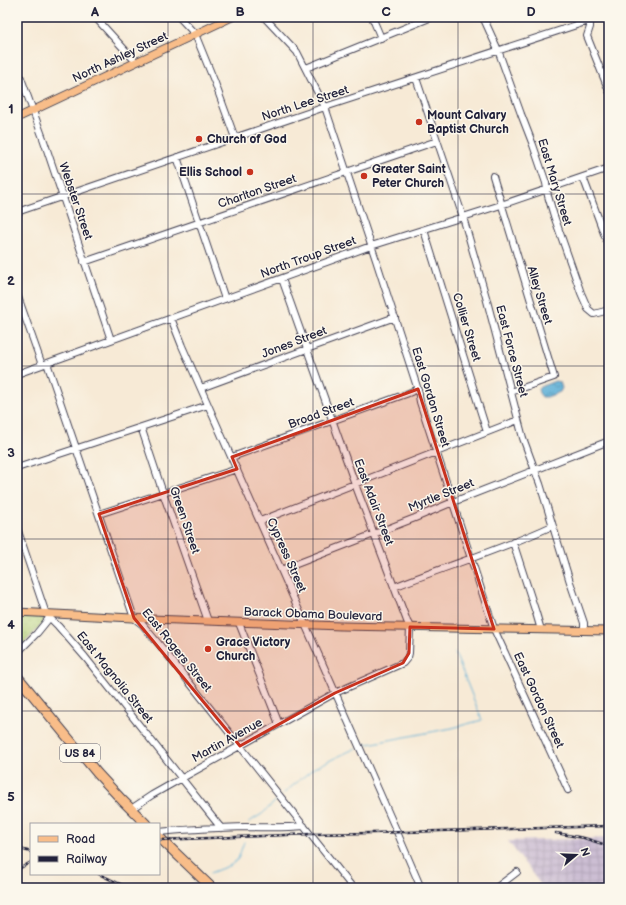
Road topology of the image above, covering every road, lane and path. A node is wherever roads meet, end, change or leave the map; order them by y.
1 (179, 17) edge
2 (232, 17) edge
3 (264, 17) edge
4 (372, 17) edge
5 (432, 17) edge
6 (483, 17) edge
7 (601, 17) edge
8 (97, 18) edge
9 (590, 19) edge
10 (195, 34) junction
11 (381, 38) junction
12 (498, 50) junction
13 (136, 62) junction
14 (306, 68) junction
15 (17, 71) edge
16 (416, 78) junction
17 (609, 91) edge
18 (325, 107) junction
19 (32, 110) junction
20 (17, 118) edge
21 (235, 138) junction
22 (437, 142) junction
23 (177, 157) junction
24 (609, 168) edge
25 (347, 172) junction
26 (493, 176) dead end
27 (583, 177) junction
28 (548, 189) junction
29 (62, 196) junction
30 (501, 204) junction
31 (17, 212) edge
32 (463, 217) junction
33 (199, 223) junction
34 (424, 230) junction
35 (371, 246) junction
36 (609, 247) edge
37 (84, 262) junction
38 (282, 279) junction
39 (17, 294) edge
40 (225, 299) junction
41 (609, 310) edge
42 (395, 317) junction
43 (171, 318) junction
44 (111, 340) junction
45 (306, 349) junction
46 (45, 364) junction
47 (17, 374) edge
48 (201, 388) junction
49 (418, 389) junction
50 (511, 392) junction
51 (208, 405) junction
52 (518, 420) junction
53 (332, 421) junction
54 (141, 427) junction
55 (487, 432) junction
56 (609, 441) edge
57 (76, 448) junction
58 (436, 451) junction
59 (232, 457) junction
60 (17, 468) edge
61 (237, 469) junction
62 (535, 470) junction
63 (355, 484) junction
64 (163, 493) junction
65 (453, 502) junction
66 (99, 514) junction
67 (260, 520) junction
68 (552, 526) junction
69 (17, 528) edge
70 (374, 534) junction
71 (513, 542) junction
72 (472, 558) junction
73 (281, 570) junction
74 (394, 587) junction
75 (17, 612) edge
76 (48, 616) junction
77 (134, 618) junction
78 (208, 621) junction
79 (239, 623) junction
80 (306, 625) junction
81 (410, 627) junction
82 (494, 629) junction
83 (541, 630) junction
84 (584, 630) junction
85 (609, 630) edge
86 (17, 652) edge
87 (17, 676) edge
88 (335, 693) junction
89 (279, 724) junction
90 (240, 746) junction
91 (181, 779) junction
92 (568, 790) dead end
93 (131, 809) junction
94 (145, 823) edge
95 (304, 826) junction
96 (221, 828) junction
97 (160, 832) edge
98 (160, 838) edge
99 (517, 872) dead end
100 (212, 888) edge
101 (353, 888) edge
102 (421, 888) edge
103 (496, 888) edge

1 - 10 street
2 - 10 main road, North Ashley Street
3 - 14 street, East Gordon Street
4 - 11 street
5 - 11 street
6 - 12 street, East Mary Street
7 - 9 street, North Lee Street
8 - 13 street
9 - 12 street, North Lee Street
9 - 17 street
10 - 13 main road, North Ashley Street
10 - 21 street
11 - 14 street
12 - 16 street, North Lee Street
12 - 28 street, East Mary Street
13 - 19 main road, North Ashley Street
14 - 18 street, East Gordon Street
15 - 19 street, Webster Street
16 - 18 street, North Lee Street
16 - 22 street, East Force Street
18 - 21 street, North Lee Street
18 - 25 street, East Gordon Street
19 - 20 main road, North Ashley Street
19 - 29 street, Webster Street
21 - 23 street, North Lee Street
22 - 25 street, Charlton Street
22 - 32 street, East Force Street
23 - 29 street, North Lee Street
23 - 33 street
24 - 27 street, North Troup Street
25 - 33 street, Charlton Street
25 - 35 street, East Gordon Street
26 - 30 street, Alley Street
27 - 28 street, North Troup Street
27 - 36 street
28 - 30 street, North Troup Street
28 - 41 street, East Mary Street
29 - 31 street, North Lee Street
29 - 37 street, Webster Street
30 - 32 street, North Troup Street
30 - 50 street, Alley Street
32 - 34 street, North Troup Street
32 - 50 street, East Force Street
33 - 37 street, Charlton Street
33 - 40 street
34 - 35 street, North Troup Street
34 - 55 street, Collier Street
35 - 38 street, North Troup Street
35 - 42 street, East Gordon Street
37 - 44 street, Webster Street
38 - 40 street, North Troup Street
38 - 45 street, East Adair Street
39 - 46 street, East Rogers Street
40 - 43 street, North Troup Street
42 - 45 street, Jones Street
42 - 49 street, East Gordon Street
43 - 44 street, North Troup Street
43 - 48 street, Cypress Street
44 - 46 street, North Troup Street
45 - 48 street, Jones Street
45 - 53 street, East Adair Street
46 - 47 street, North Troup Street
46 - 57 street, East Rogers Street
48 - 51 street, Cypress Street
49 - 53 street, Broad Street
49 - 58 street, East Gordon Street
50 - 52 street, East Force Street
51 - 54 street
51 - 59 street, Cypress Street
52 - 55 street
52 - 62 street, East Force Street
53 - 59 street, Broad Street
53 - 63 street, East Adair Street
54 - 57 street
54 - 64 street, Green Street
55 - 58 street
56 - 62 street, Myrtle Street
57 - 60 street
57 - 66 street, East Rogers Street
58 - 63 street
58 - 65 street, East Gordon Street
59 - 61 street, Cypress Street
61 - 64 street
61 - 67 street, Cypress Street
62 - 65 street, Myrtle Street
62 - 68 street, East Force Street
63 - 67 street
63 - 70 street, East Adair Street
64 - 66 street
64 - 78 street, Green Street
65 - 70 street, Myrtle Street
65 - 72 street, East Gordon Street
66 - 77 street, East Rogers Street
67 - 73 street, Cypress Street
68 - 71 street
68 - 84 street, East Force Street
69 - 76 street, East Magnolia Street
70 - 73 street, Myrtle Street
70 - 74 street, East Adair Street
71 - 72 street
71 - 83 street
72 - 74 street
72 - 82 street, East Gordon Street
73 - 80 street, Cypress Street
74 - 81 street, East Adair Street
75 - 76 main road, Barack Obama Boulevard
76 - 77 main road, Barack Obama Boulevard
76 - 86 street
76 - 91 street, East Magnolia Street
77 - 78 main road, Barack Obama Boulevard
77 - 90 street, East Rogers Street
78 - 79 main road, Barack Obama Boulevard
79 - 80 main road, Barack Obama Boulevard
79 - 89 street
80 - 81 main road, Barack Obama Boulevard
80 - 88 street, Cypress Street
81 - 82 main road, Barack Obama Boulevard
81 - 88 street, East Adair Street
82 - 83 main road, Barack Obama Boulevard
82 - 92 street, East Gordon Street
83 - 84 main road, Barack Obama Boulevard
84 - 85 main road, Barack Obama Boulevard
87 - 93 highway, US 84
88 - 89 street, Martin Avenue
88 - 102 street, Cypress Street
89 - 90 street, Martin Avenue
90 - 91 street, Martin Avenue
90 - 95 street, East Rogers Street
91 - 93 street, Martin Avenue
91 - 96 street, East Magnolia Street
93 - 94 highway, US 84
95 - 96 street
95 - 101 street, East Rogers Street
96 - 97 street
98 - 100 highway
99 - 103 street

